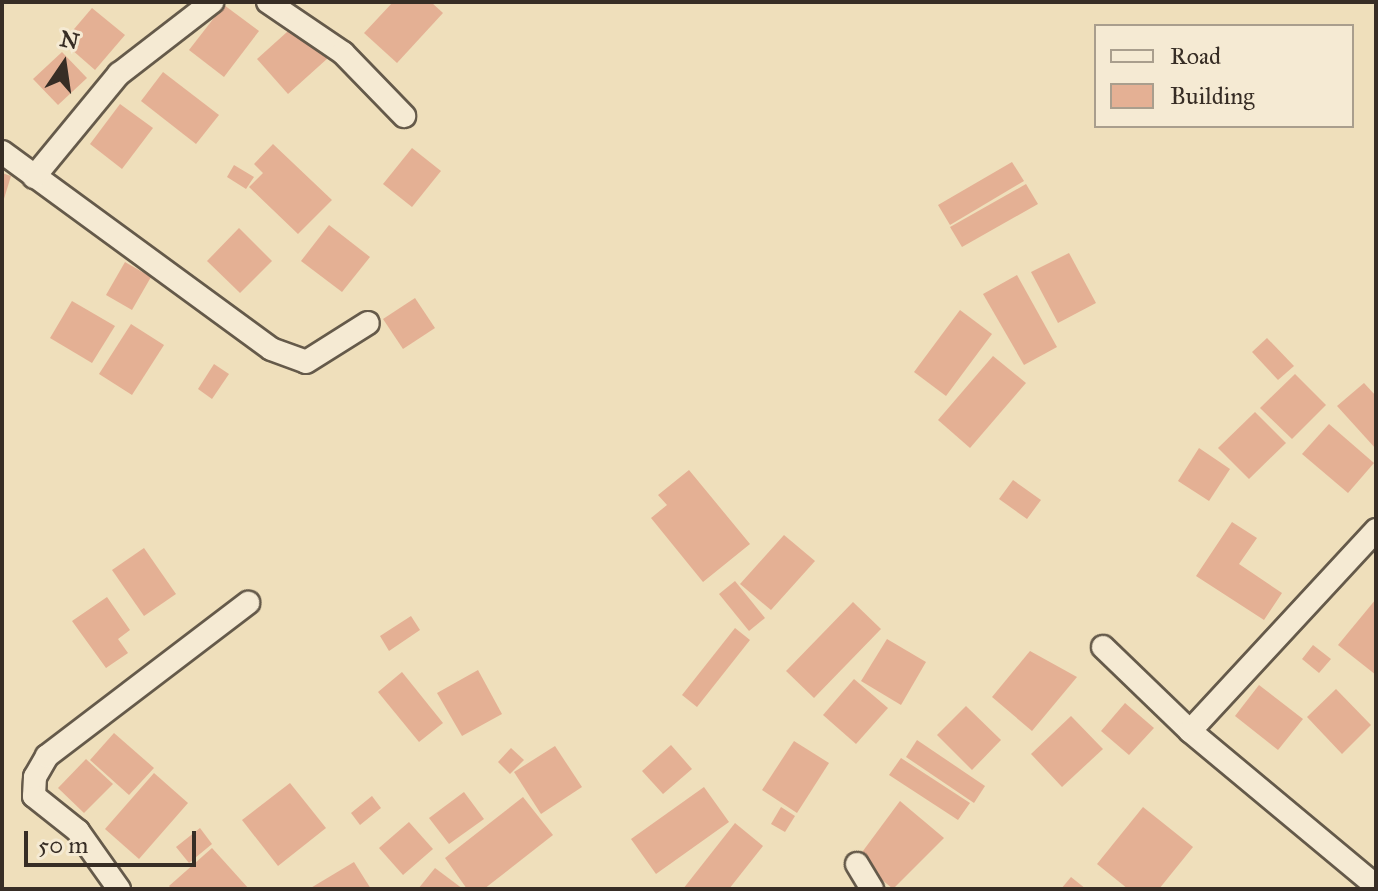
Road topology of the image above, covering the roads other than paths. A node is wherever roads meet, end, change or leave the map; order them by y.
1 (212, 2) edge
2 (268, 2) edge
3 (404, 116) dead end
4 (2, 152) edge
5 (34, 177) junction
6 (368, 323) dead end
7 (1376, 530) edge
8 (248, 603) dead end
9 (1103, 647) dead end
10 (1190, 731) junction
11 (857, 864) dead end
12 (1369, 885) edge
13 (119, 889) edge
14 (872, 889) edge

1 - 5 street
2 - 3 street
4 - 5 street
5 - 6 street
7 - 10 street
8 - 13 street
9 - 10 street
10 - 12 street
11 - 14 street

